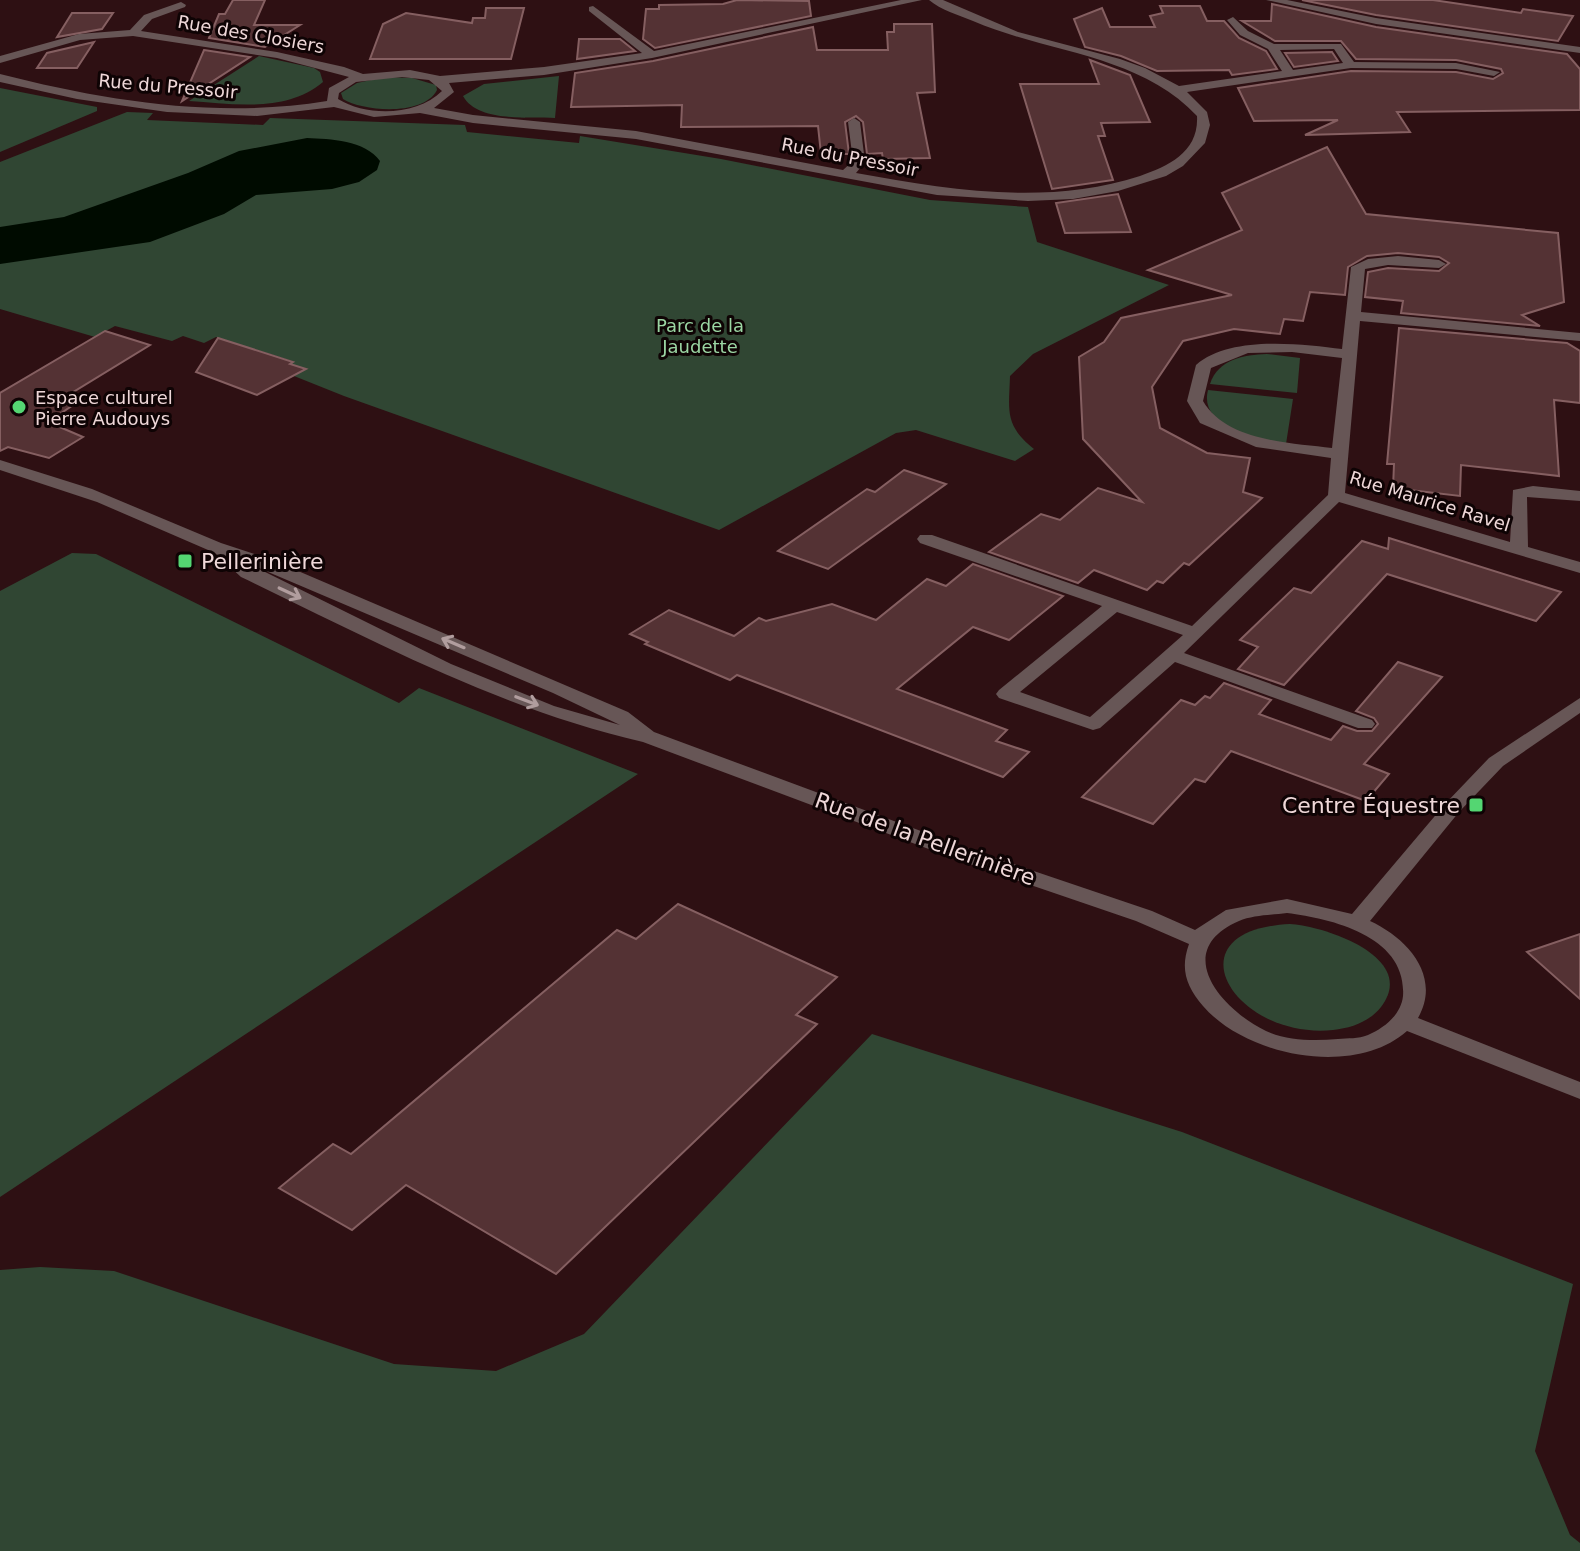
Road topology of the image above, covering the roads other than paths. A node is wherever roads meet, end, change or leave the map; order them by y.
1 (917, 0) edge
2 (934, 0) edge
3 (1271, 0) edge
4 (181, 5) dead end
5 (593, 9) dead end
6 (1233, 20) dead end
7 (133, 33) junction
8 (1272, 47) junction
9 (1580, 50) edge
10 (652, 55) junction
11 (0, 60) edge
12 (1351, 65) junction
13 (1494, 72) dead end
14 (1289, 73) junction
15 (360, 77) junction
16 (0, 78) edge
17 (439, 80) junction
18 (1181, 89) junction
19 (335, 103) junction
20 (420, 109) junction
21 (854, 122) dead end
22 (846, 175) junction
23 (1439, 264) dead end
24 (1353, 316) junction
25 (1580, 337) edge
26 (1349, 354) junction
27 (1338, 454) junction
28 (0, 465) edge
29 (1336, 496) junction
30 (1580, 496) edge
31 (926, 539) dead end
32 (1519, 549) junction
33 (1580, 568) edge
34 (1114, 605) junction
35 (1193, 632) junction
36 (1172, 655) junction
37 (1580, 704) edge
38 (1365, 724) dead end
39 (1357, 922) junction
40 (1201, 941) junction
41 (1404, 1021) junction
42 (1580, 1091) edge

1 - 10 street
2 - 18 street
3 - 9 street
4 - 7 street, Rue des Closiers
5 - 10 street
6 - 8 street
7 - 11 street, Rue des Closiers
7 - 15 street, Rue des Closiers
8 - 12 street
8 - 14 street
10 - 17 street
12 - 13 street
12 - 14 street
14 - 18 street
15 - 17 street
15 - 19 street
16 - 19 street, Rue du Pressoir
17 - 20 street
18 - 22 street, Rue du Pressoir
19 - 20 street, Rue du Pressoir
20 - 22 street, Rue du Pressoir
21 - 22 street
23 - 24 street, Rue Maurice Ravel
24 - 25 street
24 - 26 street, Rue Maurice Ravel
26 - 27 street, Rue Maurice Ravel
26 - 27 street
27 - 29 street, Rue Maurice Ravel
28 - 40 street, Rue de la Pellerinière
29 - 32 street, Rue Maurice Ravel
29 - 35 street
30 - 32 street
31 - 34 street
32 - 33 street, Rue Maurice Ravel
34 - 35 street
34 - 36 street
35 - 36 street
36 - 38 street
37 - 39 street
39 - 40 street
39 - 41 street
40 - 41 street
41 - 42 street

